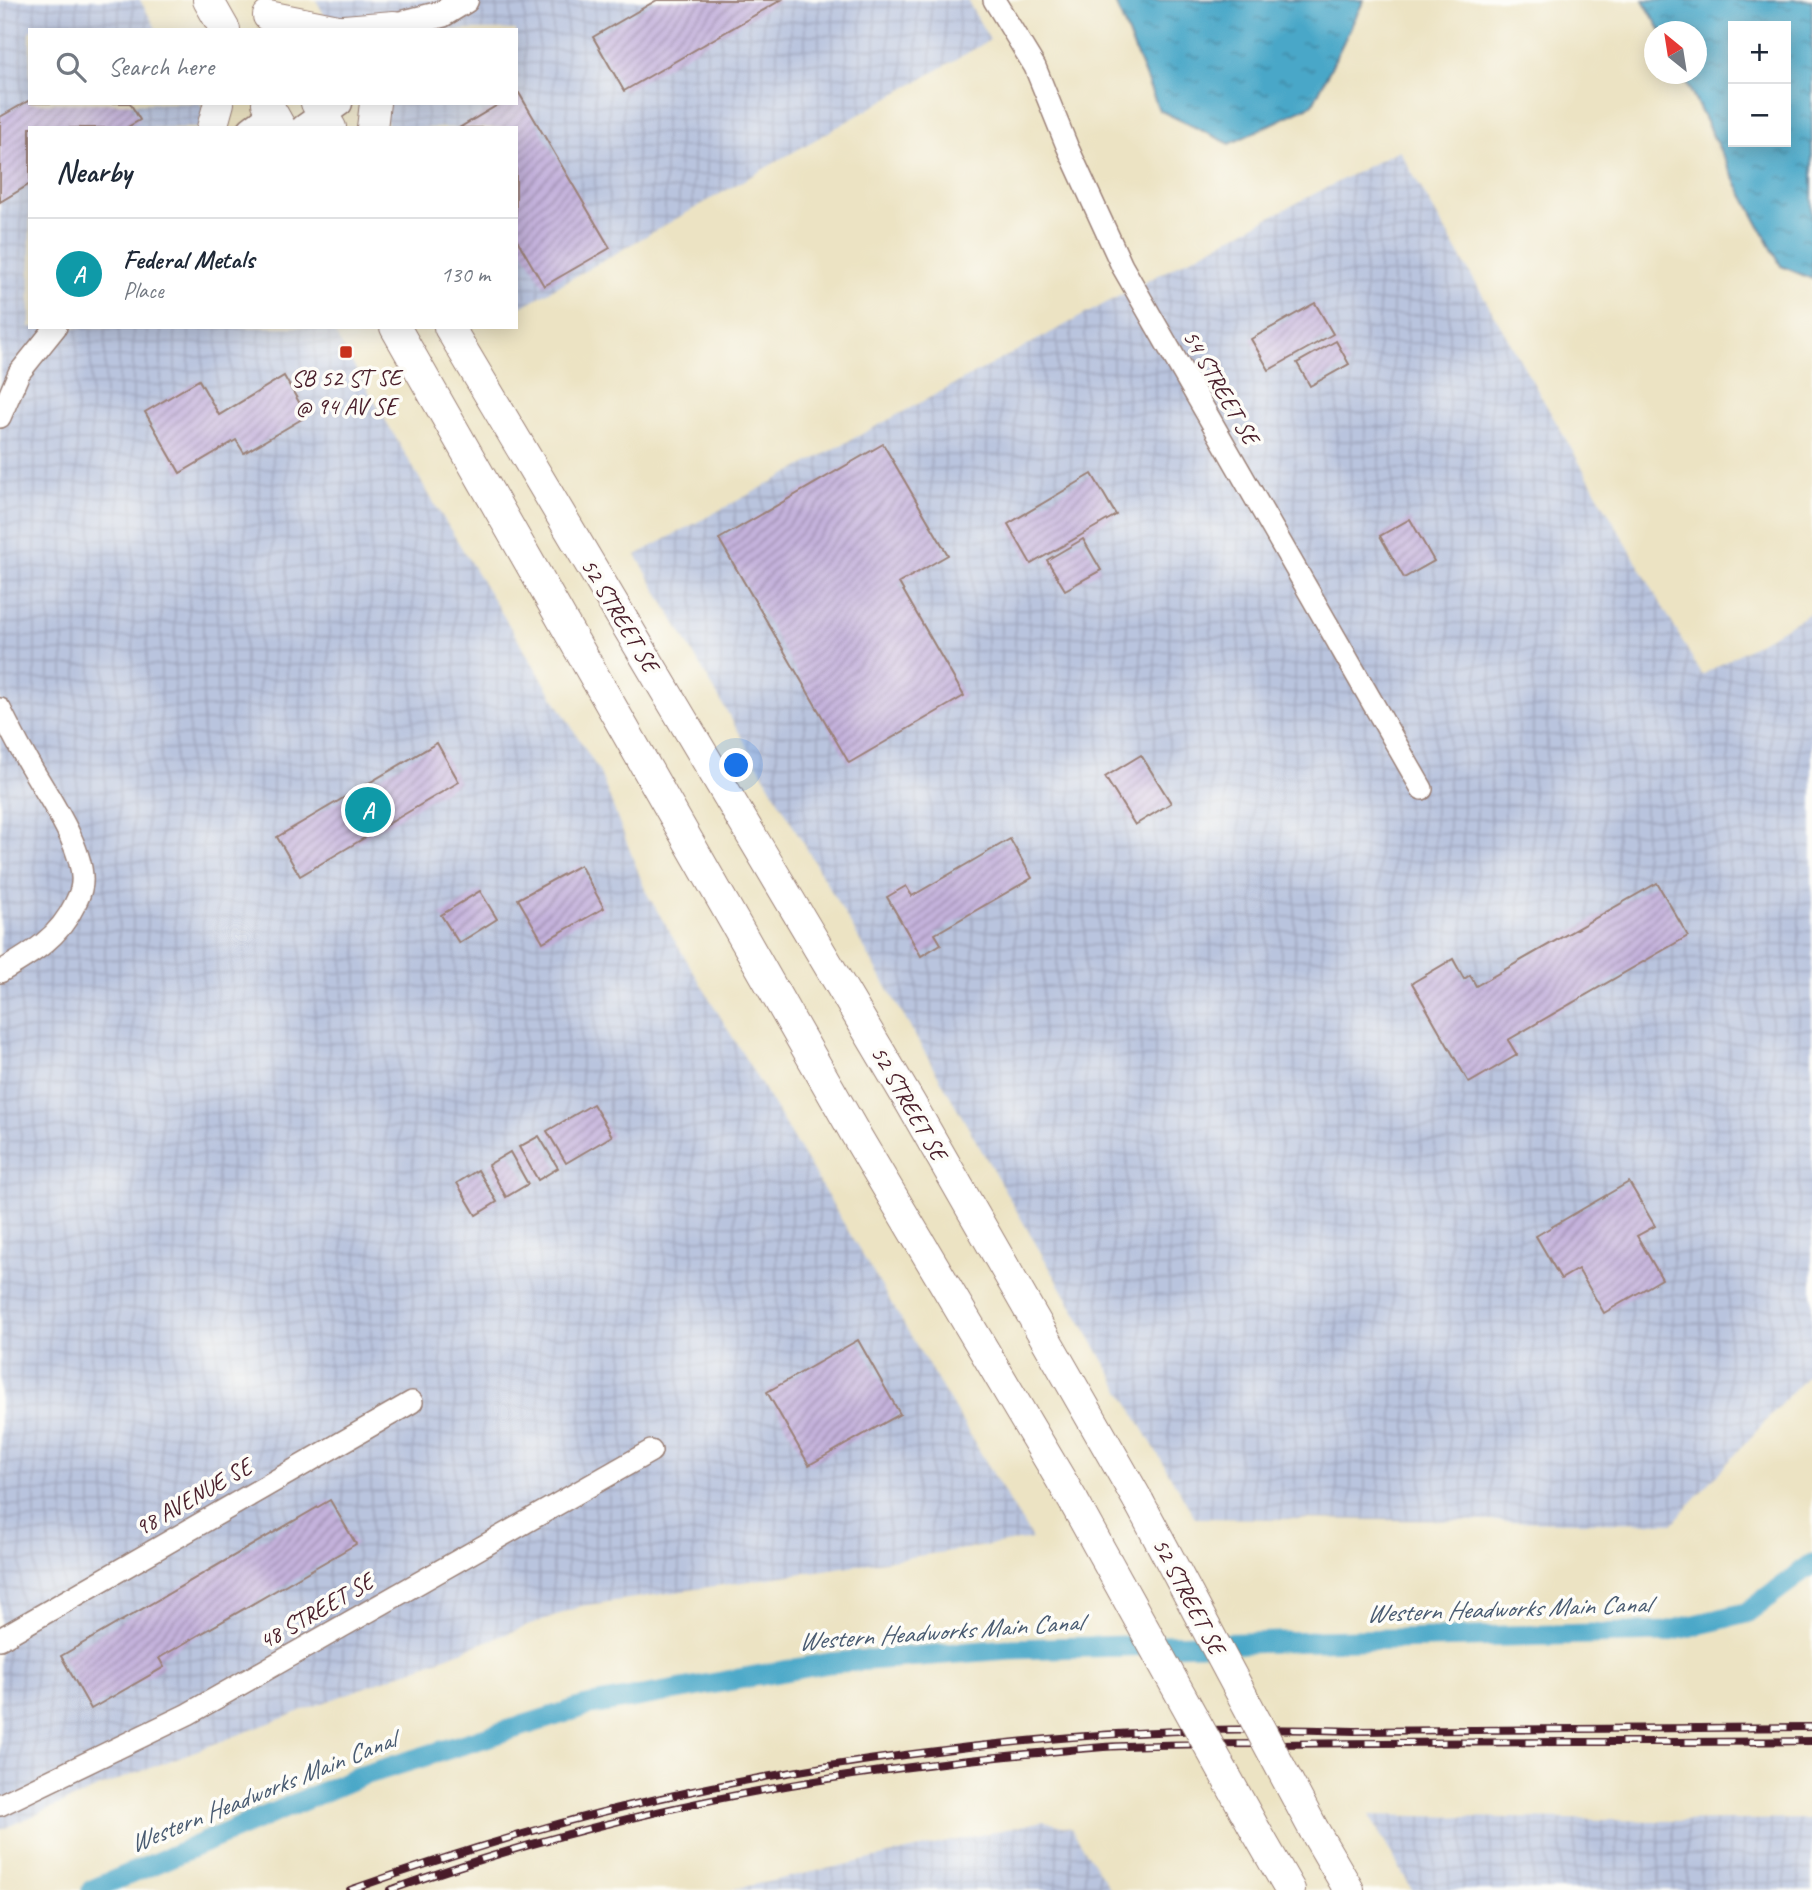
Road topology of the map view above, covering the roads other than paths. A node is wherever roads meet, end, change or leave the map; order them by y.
1 (465, 0) edge
2 (994, 0) edge
3 (268, 15) edge
4 (436, 22) edge
5 (329, 28) edge
6 (391, 28) edge
7 (218, 105) edge
8 (375, 105) edge
9 (213, 126) edge
10 (372, 126) edge
11 (54, 329) edge
12 (396, 329) edge
13 (450, 329) edge
14 (0, 417) edge
15 (0, 709) edge
16 (1422, 789) dead end
17 (0, 972) edge
18 (412, 1402) dead end
19 (651, 1451) dead end
20 (0, 1639) edge
21 (0, 1805) edge
22 (1290, 1890) edge
23 (1349, 1890) edge

1 - 4 street
2 - 16 street, 54 STREET SE
3 - 5 main road
4 - 6 street
7 - 9 main road
8 - 10 main road
11 - 14 street
12 - 22 main road, bridge
13 - 23 main road, 52 STREET SE, bridge
15 - 17 street
18 - 20 street, 98 AVENUE SE
19 - 21 street, 48 STREET SE

